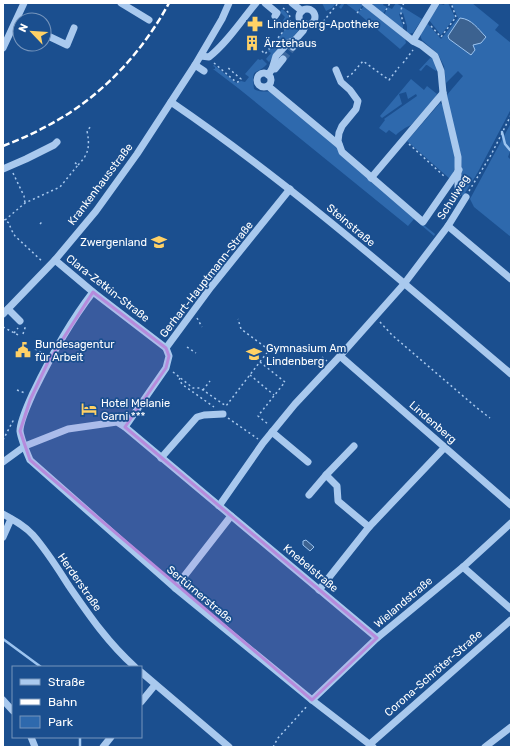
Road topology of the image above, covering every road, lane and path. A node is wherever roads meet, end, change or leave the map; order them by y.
1 (121, 3) edge
2 (229, 3) edge
3 (256, 3) edge
4 (265, 3) edge
5 (338, 3) edge
6 (364, 3) edge
7 (404, 3) edge
8 (436, 3) edge
9 (451, 3) edge
10 (297, 6) edge
11 (282, 7) dead end
12 (275, 16) dead end
13 (149, 20) dead end
14 (426, 20) junction
15 (309, 23) junction
16 (74, 28) dead end
17 (12, 32) edge
18 (403, 33) junction
19 (52, 38) edge
20 (295, 40) junction
21 (416, 42) junction
22 (293, 47) tunnel mouth
23 (3, 48) edge
24 (262, 52) dead end
25 (201, 56) junction
26 (209, 57) junction
27 (283, 59) tunnel mouth
28 (403, 63) dead end
29 (196, 65) junction
30 (227, 67) dead end
31 (399, 67) dead end
32 (336, 70) dead end
33 (204, 71) dead end
34 (270, 72) junction
35 (341, 82) junction
36 (268, 86) junction
37 (443, 93) junction
38 (171, 102) junction
39 (511, 115) edge
40 (91, 126) dead end
41 (404, 140) junction
42 (57, 142) dead end
43 (339, 145) junction
44 (74, 162) dead end
45 (78, 165) junction
46 (3, 169) edge
47 (459, 170) junction
48 (15, 176) dead end
49 (371, 178) junction
50 (451, 182) junction
51 (290, 189) junction
52 (458, 193) dead end
53 (466, 197) joint
54 (25, 203) junction
55 (4, 219) edge
56 (448, 226) junction
57 (55, 260) junction
58 (47, 268) junction
59 (511, 279) edge
60 (404, 284) junction
61 (93, 292) junction
62 (5, 311) edge
63 (193, 312) junction
64 (374, 317) junction
65 (238, 320) dead end
66 (20, 321) dead end
67 (3, 327) edge
68 (202, 327) dead end
69 (20, 336) dead end
70 (187, 347) dead end
71 (166, 348) junction
72 (36, 349) dead end
73 (196, 353) dead end
74 (340, 356) junction
75 (51, 358) junction
76 (260, 362) junction
77 (166, 368) junction
78 (511, 374) edge
79 (250, 375) junction
80 (210, 380) dead end
81 (203, 390) junction
82 (274, 396) junction
83 (222, 414) dead end
84 (23, 418) junction
85 (490, 418) dead end
86 (267, 423) dead end
87 (125, 427) junction
88 (272, 432) junction
89 (3, 440) edge
90 (25, 446) junction
91 (354, 446) dead end
92 (445, 447) junction
93 (161, 458) junction
94 (3, 462) edge
95 (308, 462) dead end
96 (326, 475) junction
97 (309, 495) dead end
98 (511, 505) edge
99 (219, 506) junction
100 (3, 514) edge
101 (230, 516) junction
102 (11, 519) junction
103 (511, 523) edge
104 (369, 527) junction
105 (3, 537) edge
106 (463, 567) junction
107 (175, 588) junction
108 (319, 590) junction
109 (511, 608) edge
110 (511, 620) edge
111 (377, 638) junction
112 (134, 666) edge
113 (142, 673) edge
114 (155, 685) junction
115 (3, 700) edge
116 (312, 700) junction
117 (142, 701) edge
118 (12, 710) edge
119 (511, 727) edge
120 (32, 738) edge
121 (110, 738) edge
122 (371, 745) edge
123 (36, 747) edge
124 (103, 747) edge
125 (229, 747) edge
126 (273, 747) edge
127 (485, 747) edge

1 - 13 street
2 - 25 street, Krankenhausstraße
3 - 26 street
4 - 12 street
5 - 15 path
6 - 18 street
7 - 18 path
8 - 14 street
9 - 14 path
10 - 15 street
10 - 15 street
11 - 24 path
14 - 21 street
15 - 20 street
16 - 19 street
17 - 23 street
18 - 21 street
20 - 22 street
20 - 34 street
21 - 28 path
21 - 37 street
25 - 26 street
25 - 29 street, Krankenhausstraße
26 - 30 path
27 - 34 street
29 - 33 street
29 - 38 street, Krankenhausstraße
31 - 35 path
32 - 35 street
34 - 36 street
34 - 36 street
35 - 43 street
36 - 43 street
37 - 41 street
37 - 47 street
38 - 51 street, Steinstraße
38 - 57 street, Krankenhausstraße
39 - 53 path, Schulweg
40 - 45 path
41 - 49 street
41 - 50 path
42 - 46 street
43 - 49 street
44 - 45 path
45 - 54 path
47 - 50 street
47 - 52 street
48 - 54 path
49 - 50 street
51 - 60 street, Steinstraße
51 - 63 street, Gerhart-Hauptmann-Straße
53 - 56 street, Schulweg
54 - 55 path
55 - 58 path
56 - 59 street
56 - 60 street, Schulweg
57 - 58 street, Krankenhausstraße
57 - 61 street, Clara-Zetkin-Straße
58 - 62 street, Krankenhausstraße
60 - 64 street, Schulweg
60 - 78 street, Steinstraße
61 - 71 street, Clara-Zetkin-Straße
61 - 75 street, Sertürnerstraße
62 - 66 street
63 - 68 path
63 - 71 street, Gerhart-Hauptmann-Straße
64 - 74 street, Schulweg
64 - 85 path
65 - 76 path
67 - 69 path
70 - 73 path
71 - 77 street, Gerhart-Hauptmann-Straße
72 - 75 path
74 - 88 street, Schulweg
74 - 92 street, Lindenberg
75 - 84 street, Sertürnerstraße
76 - 79 path
76 - 82 path
77 - 81 path
77 - 87 street
79 - 81 path
79 - 82 path
80 - 81 path
82 - 86 path
83 - 93 street
84 - 89 path
84 - 90 street, Sertürnerstraße
87 - 90 street
87 - 93 street, Knebelstraße
88 - 95 street
88 - 99 street, Schulweg
90 - 94 street
90 - 107 street, Sertürnerstraße
91 - 96 street
92 - 98 street, Lindenberg
92 - 104 street
93 - 99 street, Knebelstraße
96 - 97 street
96 - 104 street
99 - 101 street, Knebelstraße
100 - 102 street, Herderstraße
101 - 107 street
101 - 108 street, Knebelstraße
102 - 105 street
102 - 112 street, Herderstraße
103 - 106 street, Wielandstraße
104 - 108 street
106 - 109 street
106 - 111 street, Wielandstraße
107 - 116 street, Sertürnerstraße
108 - 111 street, Knebelstraße
110 - 122 street, Corona-Schröter-Straße
111 - 116 street, Wielandstraße
113 - 114 street
114 - 117 street
114 - 125 street
115 - 118 street
116 - 122 street, Sertürnerstraße
116 - 126 path
119 - 127 street
120 - 123 street
121 - 124 street

